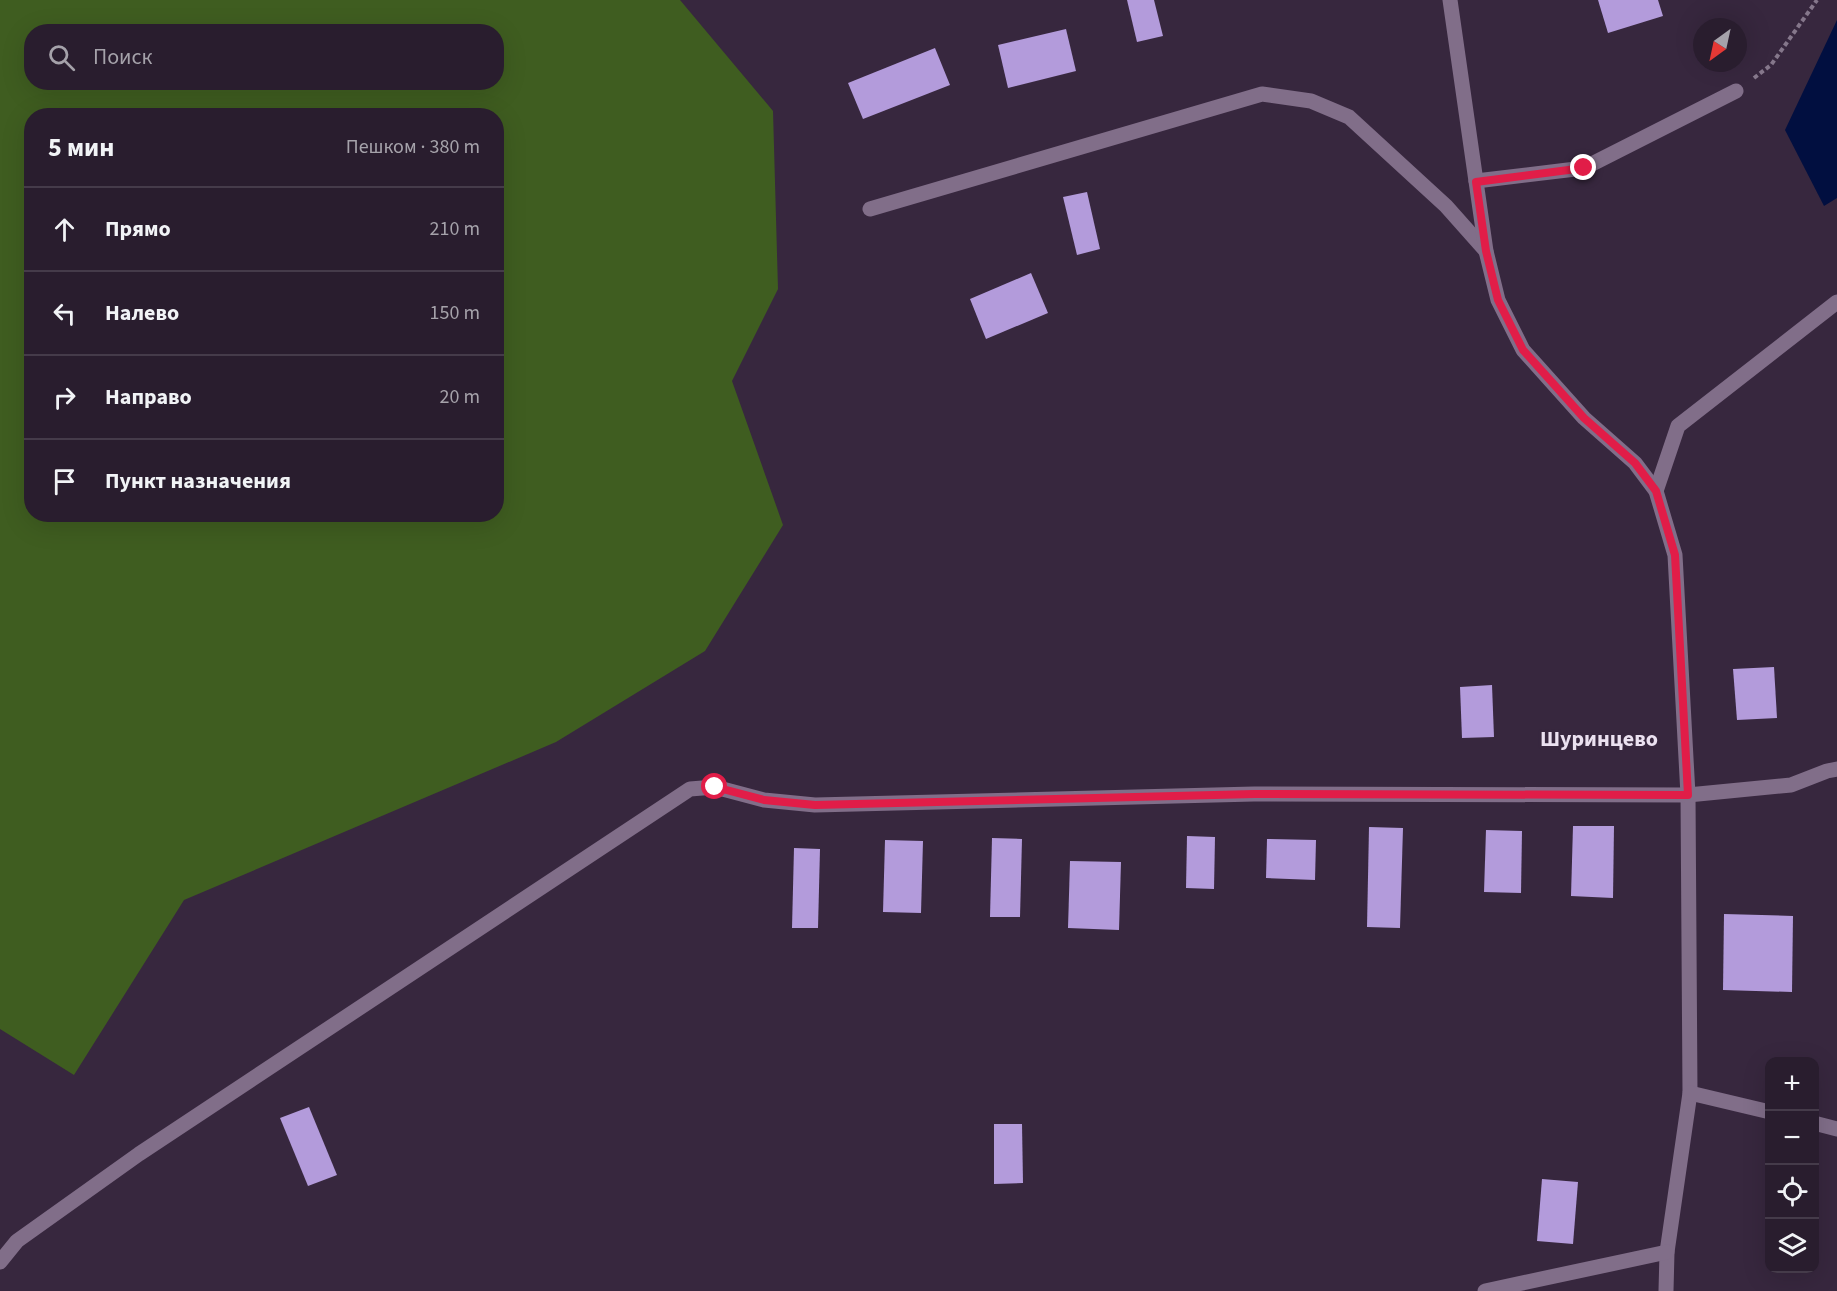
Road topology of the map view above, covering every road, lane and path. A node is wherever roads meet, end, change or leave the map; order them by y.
1 (1450, 0) edge
2 (1817, 0) edge
3 (1736, 91) joint
4 (1476, 182) junction
5 (870, 209) dead end
6 (1486, 251) junction
7 (1837, 302) edge
8 (1656, 491) junction
9 (1837, 769) edge
10 (1688, 795) junction
11 (1690, 1093) junction
12 (1766, 1111) edge
13 (1819, 1124) edge
14 (1837, 1129) edge
15 (1666, 1252) junction
16 (0, 1262) edge
17 (1485, 1291) edge
18 (1666, 1291) edge

1 - 4 street
2 - 3 path
3 - 4 street
4 - 6 street
5 - 6 street
6 - 8 street
7 - 8 street
8 - 10 street
9 - 10 street
10 - 11 street
10 - 16 street
11 - 12 street
11 - 15 street
13 - 14 street
15 - 17 street
15 - 18 street

